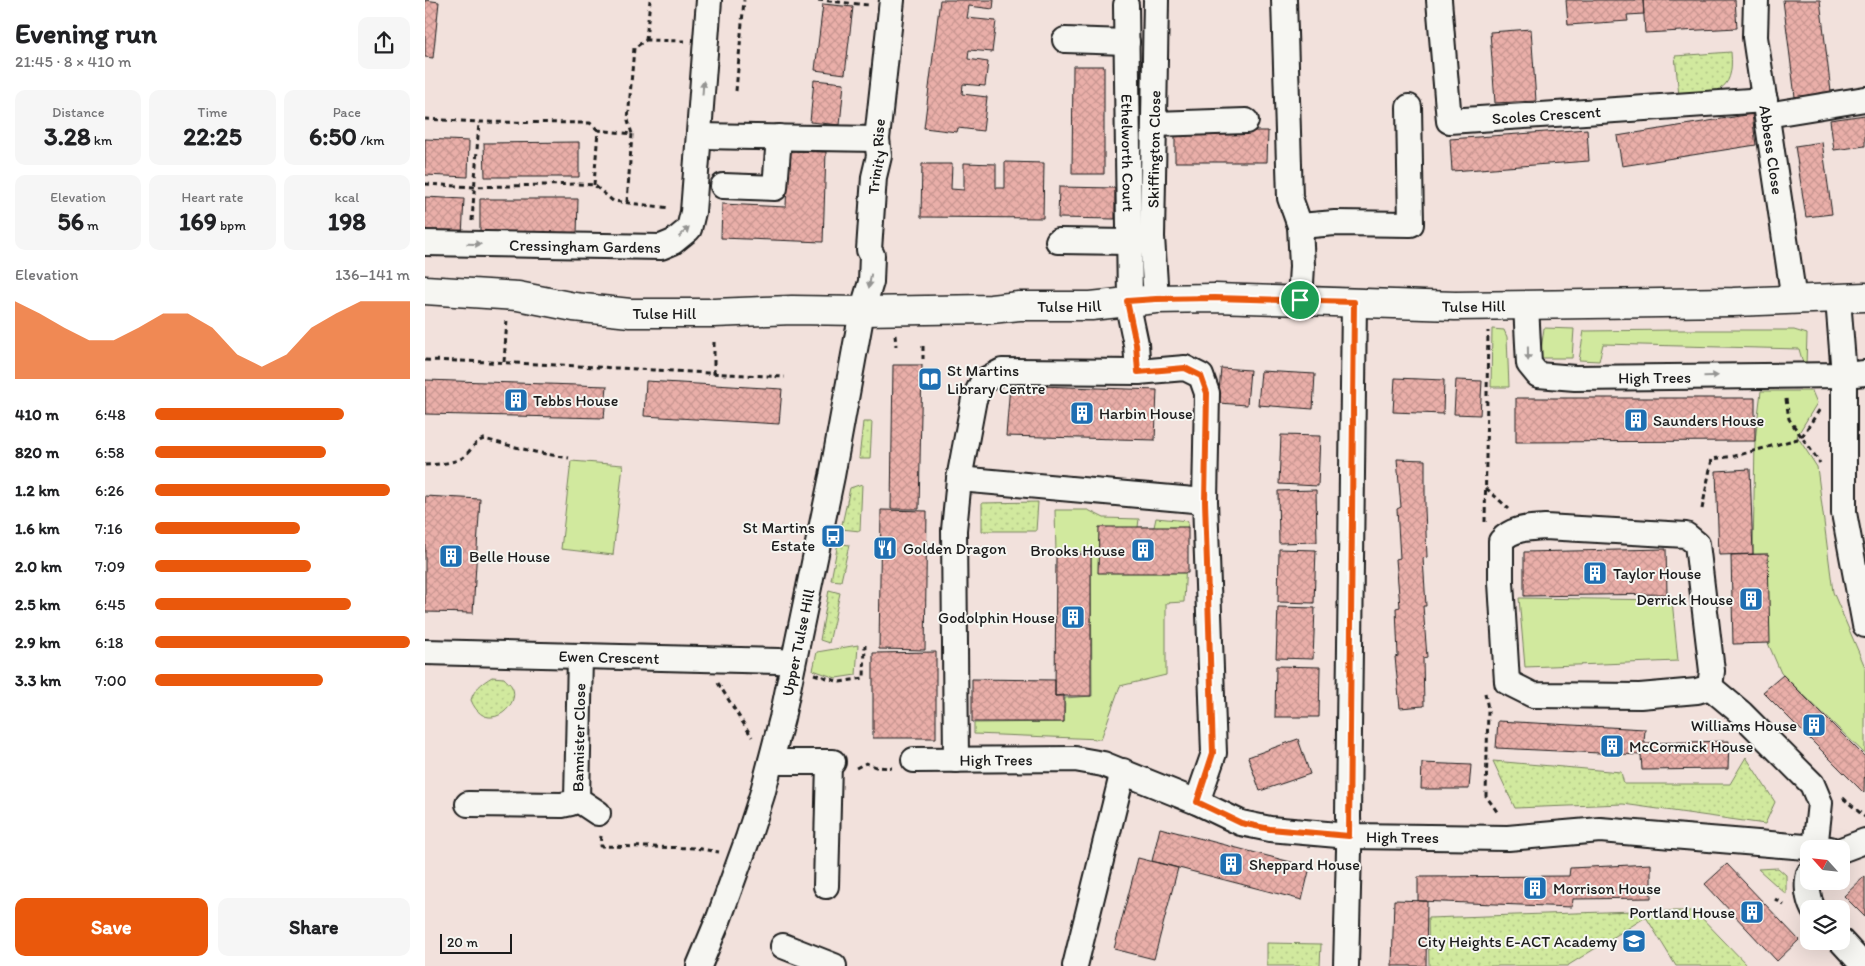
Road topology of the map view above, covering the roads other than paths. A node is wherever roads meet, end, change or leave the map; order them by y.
1 (709, 0) edge
2 (1156, 0) edge
3 (1284, 0) edge
4 (1439, 0) edge
5 (1756, 0) edge
6 (892, 3) edge
7 (1127, 5) dead end
8 (1065, 40) dead end
9 (1127, 42) junction
10 (1865, 99) edge
11 (1409, 107) dead end
12 (1766, 108) junction
13 (1246, 121) dead end
14 (1154, 124) junction
15 (699, 136) junction
16 (779, 137) junction
17 (877, 139) junction
18 (723, 186) dead end
19 (1300, 226) junction
20 (1058, 241) dead end
21 (1129, 242) junction
22 (425, 243) edge
23 (425, 290) edge
24 (1865, 297) edge
25 (1838, 299) junction
26 (1138, 300) junction
27 (1300, 300) junction
28 (1794, 300) junction
29 (1354, 302) junction
30 (1526, 305) junction
31 (862, 311) junction
32 (1138, 372) junction
33 (1854, 374) edge
34 (959, 479) junction
35 (1205, 501) junction
36 (1865, 625) edge
37 (425, 652) edge
38 (580, 656) junction
39 (793, 663) junction
40 (1710, 688) junction
41 (955, 760) junction
42 (771, 762) junction
43 (904, 764) road end
44 (1123, 771) junction
45 (577, 799) junction
46 (1197, 802) junction
47 (468, 804) dead end
48 (598, 813) road end
49 (1349, 836) junction
50 (1820, 840) edge
51 (1865, 842) edge
52 (1800, 846) edge
53 (1850, 847) edge
54 (827, 886) dead end
55 (783, 946) dead end
56 (1849, 950) edge
57 (699, 966) edge
58 (834, 966) edge
59 (1075, 966) edge
60 (1346, 966) edge
61 (1864, 966) edge

15 -> 1 street, Cressingham Gardens
2 - 14 street, Skiffington Close
3 - 19 street
4 - 12 street, Scoles Crescent
5 - 12 street, Abbess Close
6 - 17 street, Trinity Rise
7 - 9 street, Ethelworth Court
8 - 9 street
9 - 21 street, Ethelworth Court
10 - 12 street
11 - 19 street
12 - 28 street, Abbess Close
13 - 14 street
14 - 26 street, Skiffington Close
15 - 16 street
22 -> 15 street, Cressingham Gardens
16 - 17 street
16 - 18 street
17 -> 31 street, Trinity Rise
19 - 27 street
20 - 21 street
21 - 26 street, Ethelworth Court
23 - 31 main road, Tulse Hill
24 - 25 main road, Tulse Hill
25 - 28 main road, Tulse Hill
25 - 33 street
26 - 27 main road, Tulse Hill
26 - 31 main road, Tulse Hill
26 - 32 street
27 - 29 main road, Tulse Hill
28 - 30 main road, Tulse Hill
29 - 30 main road, Tulse Hill
29 - 49 street
30 -> 33 street, High Trees
31 - 39 street, Upper Tulse Hill
32 - 34 street
32 - 35 street
33 - 36 street
34 - 35 street
34 - 41 street
35 - 46 street
37 - 38 street, Ewen Crescent
38 - 39 street, Ewen Crescent
38 - 45 street, Bannister Close
39 - 42 street, Upper Tulse Hill
40 - 40 street
40 - 50 street, High Trees
41 - 43 street, High Trees
41 - 44 street, High Trees
42 - 54 street
42 - 57 street, Upper Tulse Hill
44 - 46 street, High Trees
44 - 59 street
45 - 47 street, Bannister Close
45 - 48 street
46 - 49 street, High Trees
49 - 52 street, High Trees
49 - 60 street
51 - 53 street
55 - 58 street
56 - 61 street

